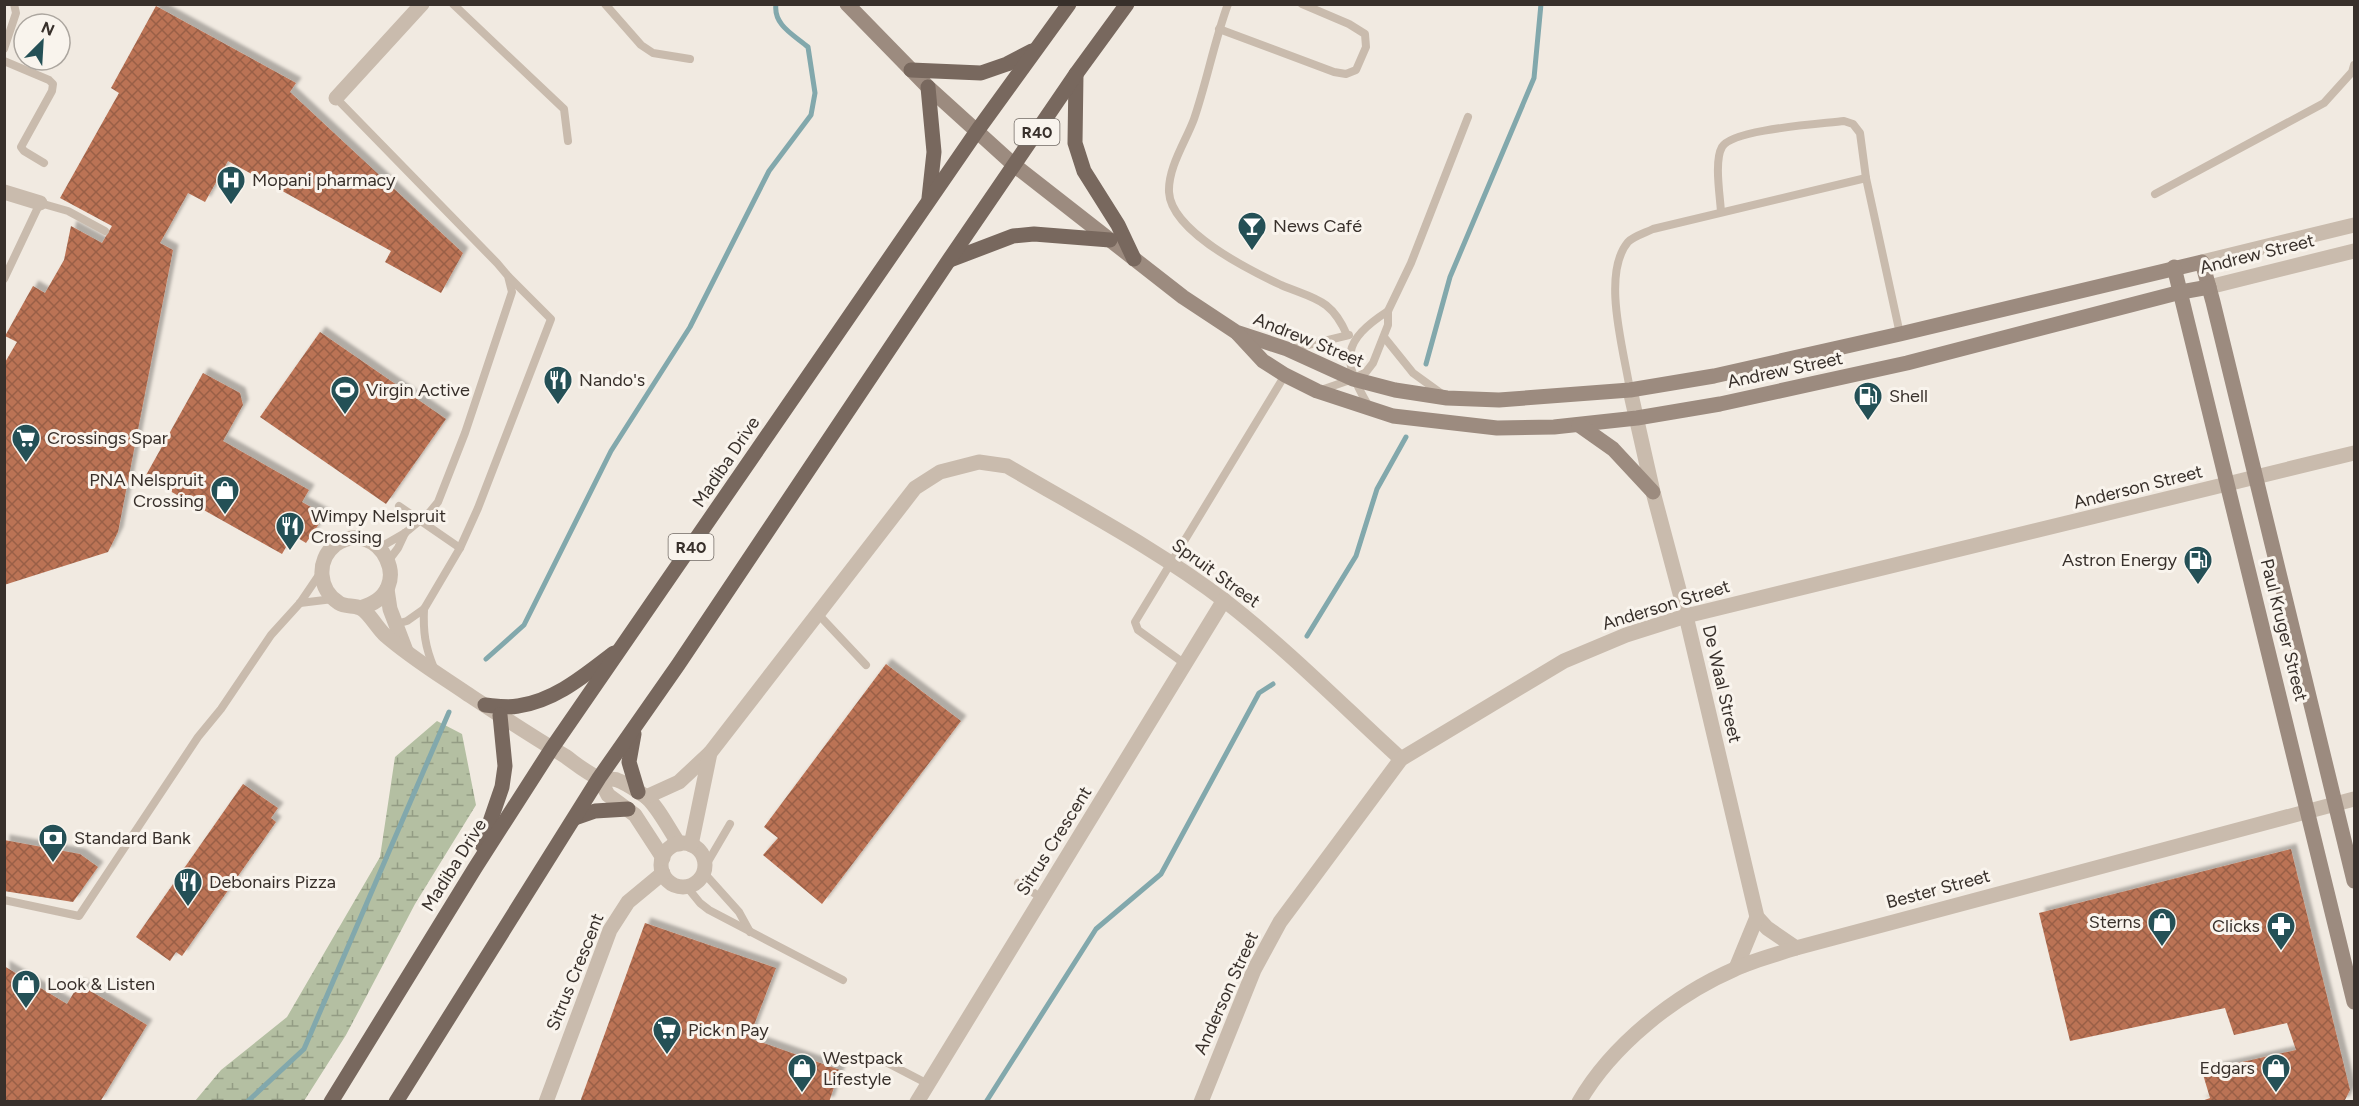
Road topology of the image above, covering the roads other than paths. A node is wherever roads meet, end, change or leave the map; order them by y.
1 (14, 4) edge
2 (422, 4) edge
3 (453, 4) edge
4 (605, 4) edge
5 (847, 4) edge
6 (1070, 4) edge
7 (1127, 4) edge
8 (1228, 4) edge
9 (1302, 4) edge
10 (1219, 28) junction
11 (1038, 47) junction
12 (4, 49) edge
13 (690, 59) dead end
14 (4, 61) edge
15 (2355, 65) edge
16 (911, 70) junction
17 (1076, 74) junction
18 (928, 87) junction
19 (336, 98) joint
20 (1468, 117) dead end
21 (977, 131) junction
22 (568, 141) dead end
23 (44, 163) dead end
24 (1014, 165) junction
25 (1866, 178) junction
26 (4, 192) edge
27 (2155, 194) dead end
28 (928, 201) junction
29 (40, 202) junction
30 (1721, 212) junction
31 (2355, 225) edge
32 (105, 231) dead end
33 (1110, 240) junction
34 (2355, 251) edge
35 (1134, 259) junction
36 (949, 260) junction
37 (2202, 262) junction
38 (2174, 267) junction
39 (508, 276) junction
40 (4, 279) edge
41 (2209, 287) junction
42 (2181, 292) junction
43 (1388, 311) junction
44 (1236, 332) junction
45 (1358, 334) junction
46 (1900, 334) junction
47 (1347, 335) junction
48 (1384, 337) junction
49 (1287, 350) junction
50 (1285, 375) junction
51 (1353, 379) junction
52 (1630, 390) junction
53 (1317, 391) junction
54 (1447, 398) junction
55 (1370, 409) junction
56 (1636, 418) junction
57 (1579, 425) junction
58 (2355, 453) edge
59 (2256, 478) junction
60 (2228, 485) junction
61 (1653, 492) junction
62 (399, 506) dead end
63 (405, 532) junction
64 (379, 548) junction
65 (460, 548) junction
66 (389, 560) junction
67 (1173, 563) junction
68 (322, 570) junction
69 (387, 589) junction
70 (333, 599) junction
71 (1224, 600) junction
72 (300, 603) junction
73 (360, 608) junction
74 (424, 609) junction
75 (818, 614) junction
76 (1686, 616) junction
77 (395, 624) junction
78 (625, 644) junction
79 (407, 654) junction
80 (1185, 664) junction
81 (866, 665) dead end
82 (437, 674) junction
83 (485, 705) junction
84 (500, 715) junction
85 (636, 725) junction
86 (552, 748) junction
87 (710, 753) junction
88 (1401, 759) junction
89 (599, 778) junction
90 (642, 795) junction
91 (2355, 799) edge
92 (2335, 804) junction
93 (628, 809) junction
94 (2308, 809) junction
95 (575, 818) junction
96 (730, 824) dead end
97 (685, 844) junction
98 (663, 866) junction
99 (475, 868) junction
100 (705, 869) junction
101 (2355, 881) edge
102 (1018, 883) dead end
103 (687, 887) junction
104 (1042, 898) junction
105 (4, 900) edge
106 (1757, 917) junction
107 (751, 933) junction
108 (1796, 948) junction
109 (1736, 968) junction
110 (843, 980) dead end
111 (2355, 1002) edge
112 (876, 1057) dead end
113 (928, 1084) junction
114 (331, 1101) edge
115 (396, 1101) edge
116 (546, 1101) edge
117 (917, 1101) edge
118 (1201, 1101) edge
119 (1579, 1101) edge

1 - 12 lane
2 - 19 street
3 - 22 lane
4 - 13 lane
5 - 16 main road, Andrew Street
6 - 11 main road, Madiba Drive / R40
7 - 17 main road, R40
8 - 10 lane
9 - 10 lane
10 - 47 lane
11 - 16 main road
11 - 21 main road, Madiba Drive / R40
14 - 23 lane
15 - 27 lane
16 - 18 main road, Andrew Street
17 - 24 main road, R40
17 - 35 main road
18 - 21 main road, Andrew Street
18 - 28 main road
19 - 39 lane
20 - 43 lane
21 - 24 main road, Andrew Street
21 - 28 main road, Madiba Drive / R40
24 - 33 main road, Andrew Street
24 - 36 main road, R40
25 - 30 lane
25 - 30 lane
25 - 46 lane
26 - 29 street
28 - 78 main road, Madiba Drive / R40
29 - 32 lane
29 - 40 lane
30 - 52 lane
31 - 37 street, Andrew Street
33 - 35 main road, Andrew Street
33 - 36 main road
34 - 41 street, Andrew Street
35 - 44 main road, Andrew Street
36 - 85 main road, R40
37 - 38 main road, Andrew Street
37 - 41 main road, Paul Kruger Street
38 - 42 main road, Paul Kruger Street
38 - 46 main road, Andrew Street
39 - 63 lane, bridge
39 - 65 lane
41 - 42 main road, Andrew Street
41 - 59 main road, Paul Kruger Street
42 - 56 main road, Andrew Street
42 - 60 main road, Paul Kruger Street
43 - 45 lane
43 - 48 lane
44 - 49 main road, Andrew Street
44 - 50 main road, Andrew Street
45 - 47 lane
45 - 51 lane
46 - 52 main road, Andrew Street
47 - 49 lane
48 - 51 lane
48 - 54 lane
49 - 51 main road, Andrew Street
50 - 53 main road, Andrew Street
50 - 67 lane
51 - 53 lane
51 - 54 main road, Andrew Street
51 - 55 lane
52 - 54 main road, Andrew Street
52 - 56 street, De Waal Street
53 - 55 main road, Andrew Street
55 - 57 main road, Andrew Street
56 - 57 main road, Andrew Street
56 - 61 street, De Waal Street
57 - 61 main road
58 - 59 street, Anderson Street
59 - 60 street, Anderson Street
59 - 92 main road, Paul Kruger Street
60 - 76 street, Anderson Street
60 - 94 main road, Paul Kruger Street
61 - 76 street, De Waal Street
62 - 65 lane
63 - 64 lane
63 - 66 lane
64 - 66 street
64 - 68 street
65 - 74 lane
66 - 69 street
67 - 71 street, Spruit Street
67 - 75 street, Spruit Street
67 - 80 lane
68 - 70 street
68 - 72 lane
69 - 73 street
69 - 77 street
70 - 72 lane
70 - 73 street
71 - 80 street, Sitrus Crescent
71 - 88 street, Spruit Street
72 - 105 lane
73 - 79 street
74 - 77 lane
74 - 82 lane
75 - 81 lane
75 - 87 street
76 - 88 street, Anderson Street
76 - 106 street, De Waal Street
77 - 79 street
78 - 83 main road
78 - 86 main road, Madiba Drive / R40
79 - 82 street
80 - 104 street, Sitrus Crescent
82 - 83 street
83 - 84 street
84 - 86 street
84 - 99 main road
85 - 89 main road, R40
85 - 90 main road
86 - 89 street
86 - 99 main road, Madiba Drive / R40
87 - 90 street
87 - 97 street
88 - 118 street, Anderson Street
89 - 90 street
89 - 93 street
89 - 95 main road, R40
90 - 97 street
91 - 92 street, Bester Street
92 - 94 street, Bester Street
92 - 101 main road, Paul Kruger Street
93 - 95 main road
93 - 98 street
94 - 108 street, Bester Street
94 - 111 main road, Paul Kruger Street
95 - 115 main road, R40
96 - 100 lane
97 - 98 street, Sitrus Crescent
97 - 100 street
98 - 103 street
98 - 116 street, Sitrus Crescent
99 - 114 main road, Madiba Drive / R40
100 - 103 street
100 - 107 lane
102 - 104 lane
103 - 107 lane
104 - 113 street, Sitrus Crescent
106 - 108 street
106 - 109 street
107 - 110 lane
108 - 109 street, Bester Street
109 - 119 street, Bester Street
112 - 113 lane
113 - 117 street, Sitrus Crescent

